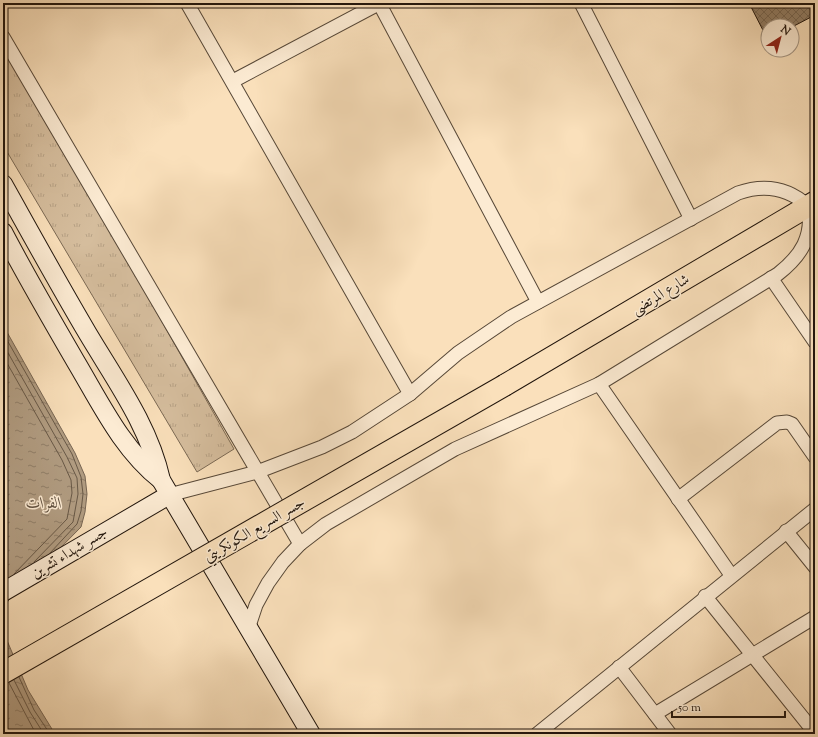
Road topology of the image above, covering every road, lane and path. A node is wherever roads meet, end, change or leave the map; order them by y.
1 (187, 3) edge
2 (380, 3) edge
3 (581, 3) edge
4 (3, 37) edge
5 (233, 81) junction
6 (3, 184) edge
7 (811, 204) edge
8 (691, 219) junction
9 (3, 232) edge
10 (771, 278) junction
11 (538, 302) junction
12 (815, 342) edge
13 (599, 384) junction
14 (505, 385) joint
15 (410, 394) junction
16 (815, 457) edge
17 (257, 472) junction
18 (165, 488) junction
19 (678, 499) junction
20 (815, 509) edge
21 (786, 531) junction
22 (300, 544) junction
23 (815, 567) edge
24 (731, 575) junction
25 (3, 592) edge
26 (705, 596) junction
27 (815, 617) edge
28 (248, 629) junction
29 (752, 655) junction
30 (619, 667) junction
31 (3, 674) edge
32 (655, 714) junction
33 (815, 733) edge
34 (311, 734) edge
35 (537, 734) edge
36 (670, 734) edge

1 - 5 street
2 - 5 street
2 - 11 street
3 - 8 street
4 - 17 street
5 - 15 street
6 - 18 main road
7 - 8 street
7 - 10 street
7 - 14 main road, شارع المرتضى
8 - 11 street
9 - 18 main road
10 - 12 street
10 - 13 street
11 - 15 street
13 - 19 street
13 - 22 street
14 - 31 main road, جسر السريع الكونكريتي, bridge
15 - 17 street
16 - 19 street
17 - 18 street
17 - 22 street
18 - 25 main road, جسر شهداء تشرين
18 - 28 main road
19 - 24 street
20 - 21 street
21 - 23 street
21 - 24 street
22 - 28 street
24 - 26 street
26 - 29 street
26 - 30 street
27 - 29 street
28 - 34 main road
29 - 32 street
29 - 33 street
30 - 32 street
30 - 35 street
32 - 36 street

